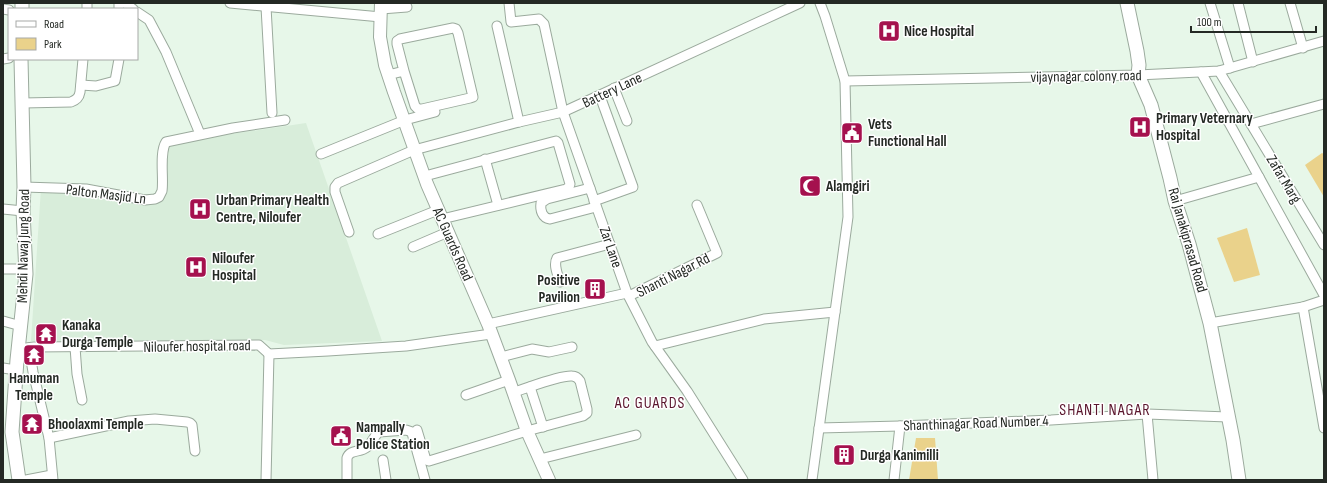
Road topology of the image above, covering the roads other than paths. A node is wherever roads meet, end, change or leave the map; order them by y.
1 (230, 3) edge
2 (509, 3) edge
3 (800, 3) edge
4 (820, 3) edge
5 (1127, 3) edge
6 (1210, 3) edge
7 (1238, 3) edge
8 (1290, 3) edge
9 (266, 7) junction
10 (406, 7) dead end
11 (381, 10) edge
12 (138, 13) edge
13 (498, 26) dead end
14 (1324, 42) edge
15 (1303, 48) junction
16 (22, 60) edge
17 (83, 60) edge
18 (119, 60) edge
19 (1253, 62) junction
20 (1230, 68) junction
21 (404, 71) junction
22 (1219, 71) junction
23 (1201, 72) junction
24 (1138, 75) junction
25 (388, 76) junction
26 (845, 81) junction
27 (81, 85) junction
28 (614, 88) junction
29 (600, 96) junction
30 (23, 103) junction
31 (468, 104) dead end
32 (1324, 104) edge
33 (563, 112) junction
34 (272, 113) dead end
35 (285, 120) dead end
36 (405, 120) junction
37 (627, 121) dead end
38 (519, 122) junction
39 (1251, 124) junction
40 (200, 134) junction
41 (414, 150) junction
42 (322, 154) dead end
43 (485, 159) junction
44 (425, 176) junction
45 (1259, 177) junction
46 (24, 187) junction
47 (590, 188) junction
48 (1175, 201) junction
49 (498, 204) junction
50 (595, 204) junction
51 (697, 206) dead end
52 (3, 210) edge
53 (23, 211) junction
54 (440, 214) junction
55 (350, 232) dead end
56 (448, 232) junction
57 (378, 234) dead end
58 (610, 244) junction
59 (1324, 245) edge
60 (413, 247) dead end
61 (3, 269) edge
62 (26, 269) junction
63 (560, 282) dead end
64 (628, 295) junction
65 (1324, 295) edge
66 (1324, 300) edge
67 (1303, 307) junction
68 (835, 312) junction
69 (3, 321) edge
70 (1210, 323) junction
71 (20, 326) junction
72 (489, 329) junction
73 (655, 346) junction
74 (75, 347) junction
75 (572, 347) dead end
76 (24, 348) junction
77 (269, 354) junction
78 (501, 357) junction
79 (3, 368) edge
80 (16, 370) junction
81 (509, 380) junction
82 (530, 387) junction
83 (514, 392) junction
84 (466, 395) dead end
85 (82, 400) dead end
86 (1147, 414) junction
87 (1228, 417) junction
88 (900, 426) junction
89 (543, 427) junction
90 (819, 428) junction
91 (1324, 428) edge
92 (417, 430) dead end
93 (527, 431) junction
94 (636, 435) dead end
95 (49, 438) junction
96 (195, 451) dead end
97 (540, 459) junction
98 (383, 460) dead end
99 (53, 477) edge
100 (19, 480) edge
101 (26, 480) edge
102 (266, 480) edge
103 (347, 480) edge
104 (386, 480) edge
105 (425, 480) edge
106 (549, 480) edge
107 (743, 480) edge
108 (812, 480) edge
109 (894, 480) edge
110 (1153, 480) edge
111 (1239, 480) edge

1 - 9 street
2 - 33 street, Zar Lane
3 - 28 street, Battery Lane
4 - 26 street
5 - 24 main road, Rai Janakiprasad Road
6 - 20 street
7 - 19 street
8 - 15 street
9 - 11 street
9 - 34 street
10 - 11 street
11 - 25 street, AC Guards Road
12 - 40 street
13 - 38 street
14 - 15 street, vijaynagar colony road
15 - 19 street, vijaynagar colony road
16 - 30 main road, Mehdi Nawaj Jung Road
17 - 27 street
18 - 27 street
19 - 20 street, vijaynagar colony road
20 - 22 street, vijaynagar colony road
21 - 21 street
21 - 25 street
22 - 23 street, vijaynagar colony road
22 - 39 street, Zafar Marg
23 - 24 street, vijaynagar colony road
23 - 45 street
24 - 26 street, vijaynagar colony road
24 - 48 main road, Rai Janakiprasad Road
25 - 36 street, AC Guards Road
26 - 68 street
27 - 30 street
28 - 29 street, Battery Lane
28 - 37 street
29 - 33 street, Battery Lane
29 - 50 street
30 - 46 main road, Mehdi Nawaj Jung Road
31 - 36 street
32 - 39 street
33 - 38 street, Battery Lane
33 - 47 street, Zar Lane
35 - 40 street
36 - 41 street, AC Guards Road
36 - 42 street
38 - 41 street, Battery Lane
39 - 59 street, Zafar Marg
40 - 46 street, Palton Masjid Ln
41 - 44 street, AC Guards Road
41 - 55 street, Battery Lane
43 - 44 street
43 - 49 street
43 - 49 street
44 - 54 street, AC Guards Road
45 - 48 street
45 - 65 street
46 - 53 main road, Mehdi Nawaj Jung Road
47 - 50 street, Zar Lane
47 - 50 street
48 - 70 main road, Rai Janakiprasad Road
49 - 54 street
50 - 58 street, Zar Lane
51 - 64 street, Shanti Nagar Rd
52 - 53 street
53 - 62 main road, Mehdi Nawaj Jung Road
54 - 56 street, AC Guards Road
54 - 57 street
56 - 60 street
56 - 72 street, AC Guards Road
58 - 63 street
58 - 64 street, Zar Lane
61 - 62 street
62 - 71 main road, Mehdi Nawaj Jung Road
64 - 72 street, Shanti Nagar Rd
64 - 73 street, Zar Lane
66 - 67 street
67 - 70 street
67 - 91 street
68 - 73 street
68 - 90 street
69 - 71 street
70 - 87 main road, Rai Janakiprasad Road
71 - 76 main road, Mehdi Nawaj Jung Road
72 - 77 street, Niloufer hospital road
72 - 78 street, AC Guards Road
73 - 107 street, Zar Lane
74 - 76 street, Niloufer hospital road
74 - 77 street, Niloufer hospital road
74 - 85 street
75 - 78 street
76 - 80 main road, Mehdi Nawaj Jung Road
76 - 95 street
77 - 102 street
78 - 81 street, AC Guards Road
79 - 80 street
80 - 100 main road, Mehdi Nawaj Jung Road
81 - 83 street, AC Guards Road
81 - 84 street
82 - 83 street
82 - 89 street
82 - 89 street
83 - 93 street, AC Guards Road
86 - 87 street, Shanthinagar Road Number 4
86 - 88 street, Shanthinagar Road Number 4
86 - 110 street
87 - 111 main road, Rai Janakiprasad Road
88 - 90 street, Shanthinagar Road Number 4
88 - 109 street
89 - 93 street
90 - 108 street
92 - 93 street
93 - 97 street, AC Guards Road
94 - 97 street
95 - 96 street
95 - 99 street
97 - 106 street, AC Guards Road
98 - 104 street
99 - 101 street
103 - 105 street

